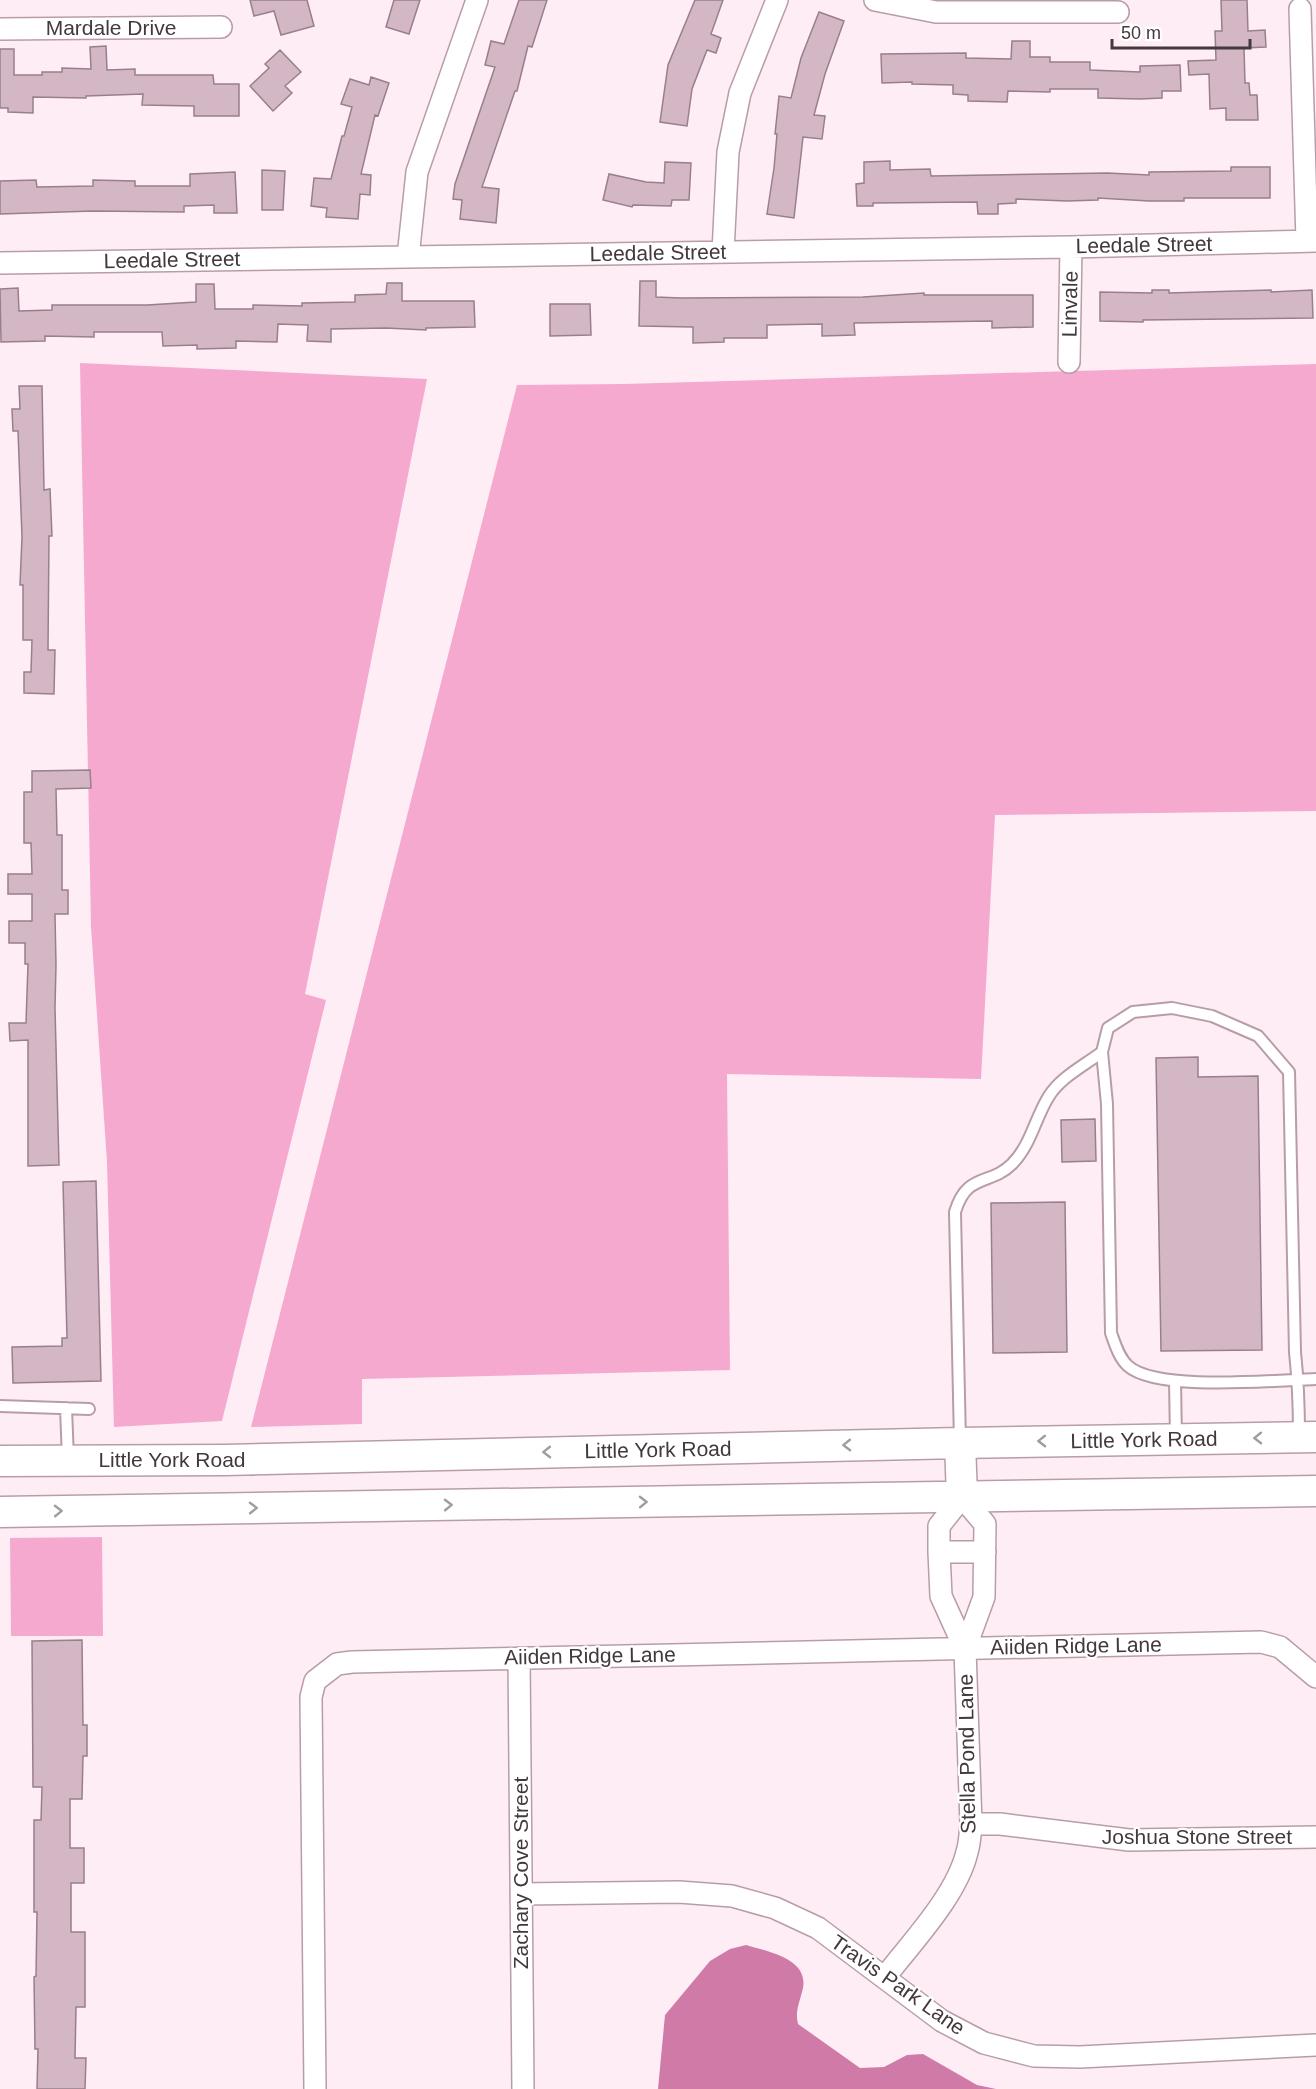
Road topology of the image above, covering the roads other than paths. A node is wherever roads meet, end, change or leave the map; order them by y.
1 (477, 0) edge
2 (777, 0) edge
3 (875, 0) edge
4 (1300, 9) dead end
5 (1118, 12) dead end
6 (221, 27) dead end
7 (0, 29) edge
8 (1311, 241) edge
9 (1071, 247) junction
10 (723, 252) junction
11 (408, 256) junction
12 (0, 263) edge
13 (1069, 362) dead end
14 (1102, 1052) junction
15 (1298, 1379) junction
16 (1316, 1379) edge
17 (1175, 1381) junction
18 (0, 1406) edge
19 (66, 1408) junction
20 (89, 1409) dead end
21 (1308, 1437) edge
22 (1176, 1439) junction
23 (960, 1443) junction
24 (0, 1461) edge
25 (69, 1461) junction
26 (1316, 1491) edge
27 (962, 1497) junction
28 (0, 1512) edge
29 (939, 1552) junction
30 (985, 1552) junction
31 (965, 1649) junction
32 (519, 1658) junction
33 (1316, 1677) edge
34 (971, 1824) junction
35 (1316, 1837) edge
36 (521, 1894) junction
37 (885, 1977) junction
38 (1316, 2045) edge
39 (315, 2089) edge
40 (523, 2089) edge

1 - 11 street
2 - 10 street
3 - 5 street
4 - 8 street
6 - 7 street, Mardale Drive
8 - 9 street, Leedale Street
9 - 10 street, Leedale Street
9 - 13 street, Linvale
10 - 11 street, Leedale Street
11 - 12 street, Leedale Street
14 - 15 lane
14 - 17 lane
14 - 23 lane
15 - 16 lane
15 - 17 lane
15 - 21 lane
17 - 22 lane
18 - 19 lane
19 - 20 lane
19 - 25 lane
21 -> 22 main road, Little York Road
22 -> 23 main road, Little York Road
23 -> 25 main road, Little York Road
23 - 27 main road
24 - 25 main road, Little York Road
26 - 27 main road
28 -> 27 main road
27 - 29 street, Stella Pond Lane
27 - 30 street, Stella Pond Lane
29 - 30 street
29 - 31 street, Stella Pond Lane
30 - 31 street, Stella Pond Lane
31 - 32 street, Aiiden Ridge Lane
31 - 33 street, Aiiden Ridge Lane
31 - 34 street, Stella Pond Lane
32 - 36 street, Zachary Cove Street
32 - 39 street, Aiiden Ridge Lane
34 - 35 street, Joshua Stone Street
34 - 37 street, Stella Pond Lane
36 - 37 street, Travis Park Lane
36 - 40 street, Zachary Cove Street
37 - 38 street, Travis Park Lane

